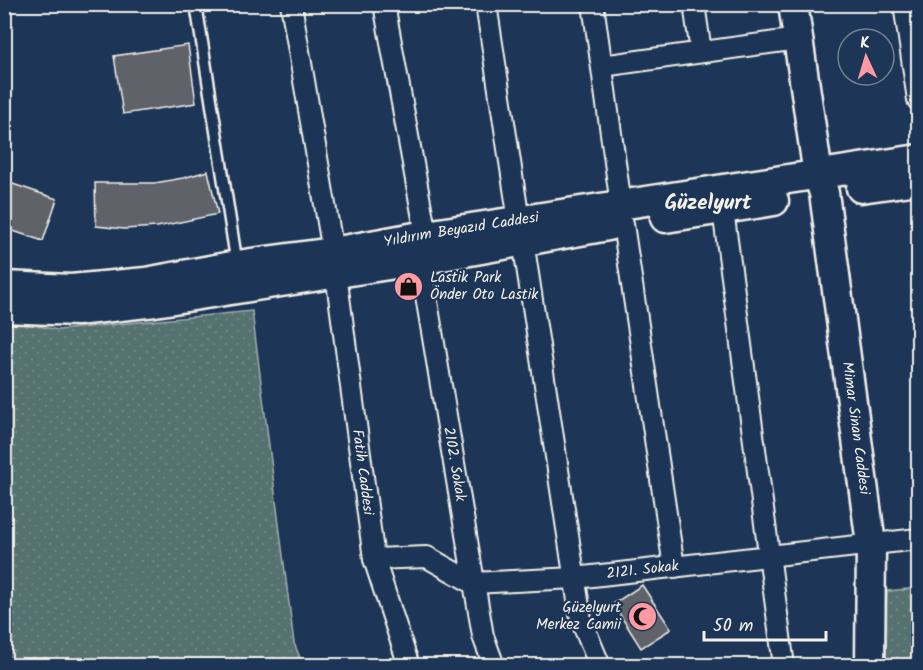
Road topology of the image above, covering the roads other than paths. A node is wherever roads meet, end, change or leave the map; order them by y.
1 (196, 4) edge
2 (291, 4) edge
3 (384, 4) edge
4 (486, 4) edge
5 (593, 4) edge
6 (694, 4) edge
7 (793, 4) edge
8 (904, 4) edge
9 (798, 39) junction
10 (701, 52) junction
11 (602, 66) junction
12 (918, 100) edge
13 (918, 159) edge
14 (918, 180) edge
15 (821, 184) junction
16 (723, 210) junction
17 (622, 214) junction
18 (521, 231) junction
19 (423, 247) junction
20 (335, 263) junction
21 (237, 265) junction
22 (4, 286) edge
23 (4, 308) edge
24 (918, 539) edge
25 (872, 544) junction
26 (770, 556) junction
27 (374, 559) junction
28 (674, 567) junction
29 (575, 578) junction
30 (474, 583) junction
31 (409, 666) edge
32 (494, 666) edge
33 (600, 666) edge
34 (784, 666) edge
35 (870, 666) edge

1 - 21 lane
2 - 20 street, Fatih Caddesi
3 - 19 street, 2102. Sokak
4 - 18 street
5 - 11 street
6 - 10 street
7 - 9 main road, Mimar Sinan Caddesi
8 - 12 street
9 - 10 street
9 - 15 main road, Mimar Sinan Caddesi
10 - 11 street
11 - 17 street
13 - 15 main road, Yıldırım Beyazıd Caddesi
14 - 15 main road, Yıldırım Beyazıd Caddesi
15 - 16 main road, Yıldırım Beyazıd Caddesi
15 - 17 main road, Yıldırım Beyazıd Caddesi
15 - 25 main road, Mimar Sinan Caddesi
16 - 17 main road, Yıldırım Beyazıd Caddesi
16 - 26 street
17 - 18 main road, Yıldırım Beyazıd Caddesi
17 - 28 street
18 - 19 main road, Yıldırım Beyazıd Caddesi
18 - 29 street
19 - 20 main road, Yıldırım Beyazıd Caddesi
19 - 30 street, 2102. Sokak
20 - 21 main road, Yıldırım Beyazıd Caddesi
20 - 23 main road, Yıldırım Beyazıd Caddesi
20 - 27 street, Fatih Caddesi
21 - 22 main road, Yıldırım Beyazıd Caddesi
24 - 25 street, 2121. Sokak
25 - 26 street, 2121. Sokak
25 - 35 main road, Mimar Sinan Caddesi
26 - 28 street, 2121. Sokak
26 - 34 street
27 - 30 street
27 - 31 street, Fatih Caddesi
28 - 29 street, 2121. Sokak
29 - 30 street, 2121. Sokak
29 - 33 street
30 - 32 street, 2102. Sokak

